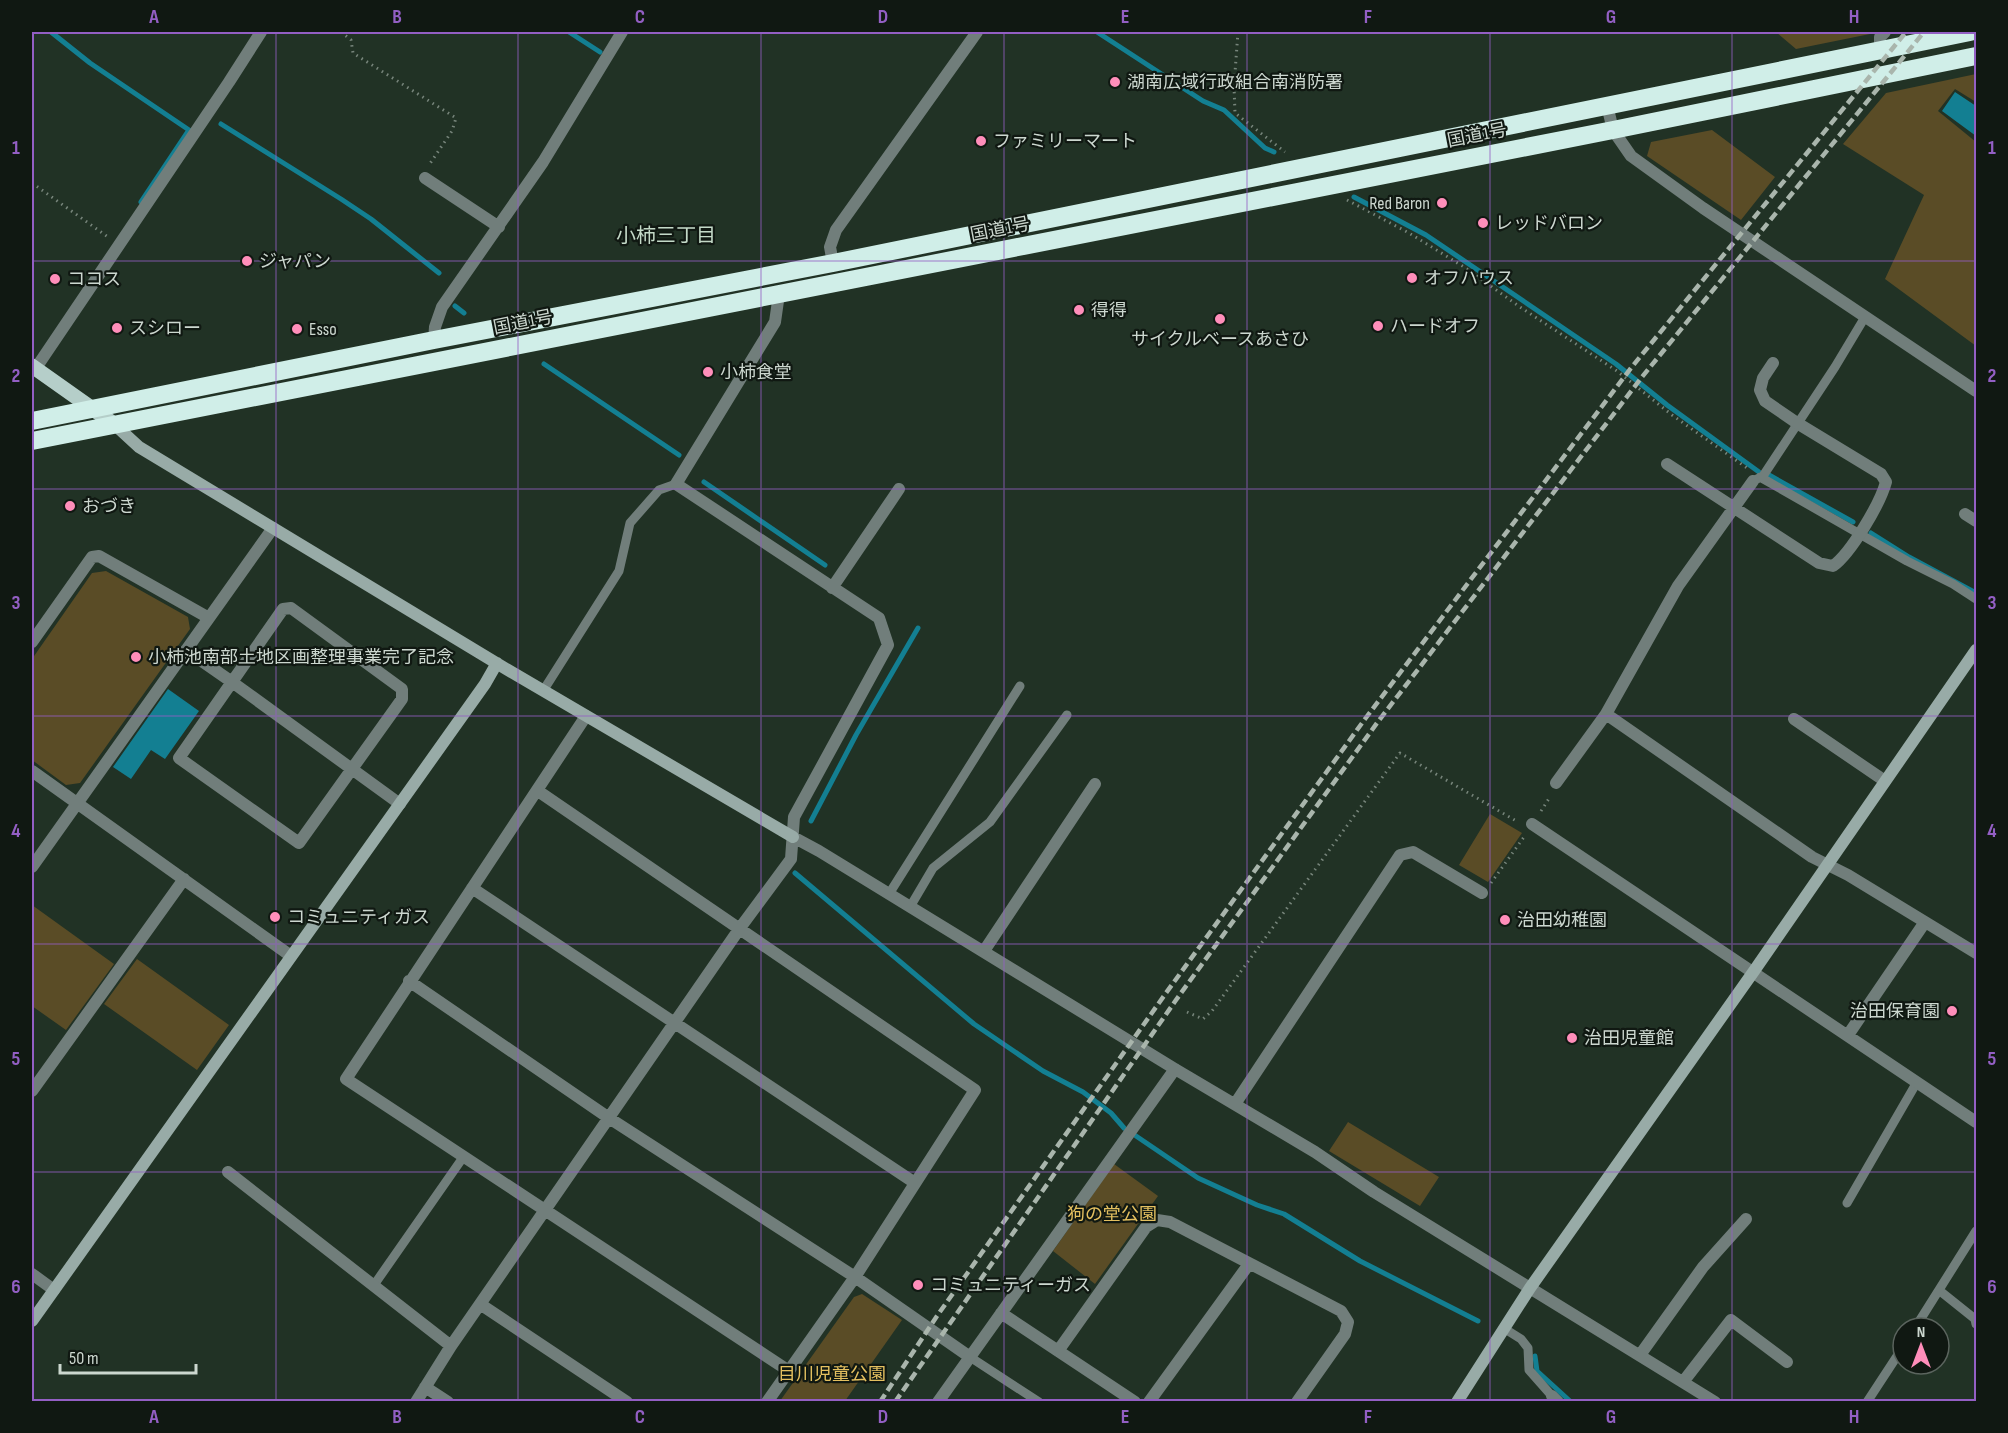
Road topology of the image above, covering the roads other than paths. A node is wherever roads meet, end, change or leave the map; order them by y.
1 (261, 32) edge
2 (622, 32) edge
3 (977, 32) edge
4 (1885, 32) edge
5 (1970, 32) edge
6 (1880, 50) junction
7 (1977, 56) edge
8 (1607, 105) junction
9 (1613, 130) junction
10 (425, 178) road end
11 (499, 227) junction
12 (833, 263) junction
13 (779, 294) junction
14 (1865, 317) junction
15 (434, 340) junction
16 (1773, 363) dead end
17 (34, 367) edge
18 (1977, 391) edge
19 (90, 409) junction
20 (32, 421) edge
21 (1797, 423) junction
22 (114, 424) junction
23 (32, 441) edge
24 (1667, 464) dead end
25 (1756, 479) junction
26 (676, 484) junction
27 (899, 489) dead end
28 (1735, 508) junction
29 (1965, 514) dead end
30 (1977, 521) edge
31 (273, 528) junction
32 (1859, 533) junction
33 (832, 588) junction
34 (1977, 599) edge
35 (209, 618) junction
36 (32, 642) edge
37 (186, 650) junction
38 (1977, 650) edge
39 (497, 663) junction
40 (232, 682) junction
41 (1020, 686) dead end
42 (543, 691) junction
43 (1606, 714) junction
44 (1067, 715) dead end
45 (586, 716) junction
46 (1794, 719) dead end
47 (352, 769) junction
48 (32, 771) edge
49 (1885, 781) junction
50 (1556, 783) road end
51 (1095, 784) dead end
52 (538, 791) junction
53 (77, 803) junction
54 (399, 804) junction
55 (1531, 826) road end
56 (793, 837) junction
57 (1828, 865) junction
58 (32, 867) edge
59 (184, 879) junction
60 (472, 888) junction
61 (1482, 893) road end
62 (890, 894) junction
63 (910, 907) junction
64 (1925, 922) junction
65 (740, 928) junction
66 (984, 951) junction
67 (1977, 953) edge
68 (291, 956) junction
69 (1754, 971) junction
70 (410, 981) junction
71 (675, 1024) junction
72 (1848, 1035) junction
73 (1175, 1069) junction
74 (1917, 1082) junction
75 (32, 1091) edge
76 (1235, 1104) junction
77 (609, 1118) junction
78 (1977, 1122) edge
79 (464, 1156) junction
80 (228, 1172) dead end
81 (915, 1183) junction
82 (1847, 1203) dead end
83 (546, 1211) junction
84 (1746, 1219) dead end
85 (1977, 1231) edge
86 (1250, 1264) junction
87 (32, 1274) edge
88 (855, 1277) junction
89 (374, 1285) junction
90 (1530, 1288) junction
91 (54, 1290) junction
92 (1940, 1291) junction
93 (480, 1304) junction
94 (1000, 1313) junction
95 (1923, 1316) edge
96 (32, 1321) edge
97 (1977, 1324) edge
98 (1505, 1329) junction
99 (451, 1346) junction
100 (1058, 1351) junction
101 (1640, 1355) junction
102 (970, 1357) junction
103 (1787, 1362) dead end
104 (1891, 1365) edge
105 (789, 1371) junction
106 (1683, 1382) junction
107 (425, 1387) junction
108 (1555, 1399) edge
109 (416, 1401) edge
110 (448, 1401) edge
111 (627, 1401) edge
112 (767, 1401) edge
113 (938, 1401) edge
114 (1038, 1401) edge
115 (1135, 1401) edge
116 (1149, 1401) edge
117 (1297, 1401) edge
118 (1457, 1401) edge
119 (1715, 1401) edge
120 (1867, 1401) edge

1 - 17 street
2 - 11 street
3 - 12 street
4 - 6 street
5 - 6 highway, 国道1号
6 - 8 highway, 国道1号
7 - 9 highway, 国道1号
8 - 9 street
8 - 12 highway, 国道1号
9 - 13 highway, 国道1号
9 - 14 street
10 - 11 street
11 - 15 street
12 - 15 highway, 国道1号
13 - 22 highway, 国道1号
13 - 26 street
14 - 18 street
14 - 21 lane
15 - 19 highway, 国道1号
16 - 21 street
17 - 19 main road
19 - 20 highway, 国道1号
19 - 22 main road
21 - 25 lane
21 - 32 street
22 - 23 highway, 国道1号
22 - 31 street
24 - 28 street
25 - 28 street
25 - 32 lane
26 - 33 street
26 - 42 lane
27 - 33 street
28 - 32 street
28 - 43 street
29 - 30 street
31 - 35 street
31 - 39 street
32 - 34 lane
33 - 56 street
35 - 36 street
35 - 37 street
37 - 40 street
37 - 53 street
38 - 49 street
39 - 42 street
39 - 54 street
40 - 47 street
40 - 47 street
40 - 47 street
41 - 62 lane
42 - 45 street
43 - 50 street
43 - 57 street
44 - 63 lane
45 - 52 street
45 - 56 street
46 - 49 street
47 - 54 street
48 - 53 street
49 - 57 street
51 - 66 street
52 - 60 street
52 - 65 street
53 - 58 street
53 - 59 street
54 - 68 street
55 - 69 street
56 - 62 street
56 - 65 street
57 - 64 street
57 - 69 street
59 - 68 street
59 - 75 street
60 - 70 street
60 - 71 street
61 - 76 street
62 - 63 street
63 - 66 street
64 - 67 street
64 - 72 street
65 - 71 street
65 - 81 street
66 - 73 street
68 - 91 street
69 - 72 street
69 - 90 street
70 - 77 street
70 - 79 street
71 - 77 street
71 - 81 street
72 - 74 street
73 - 76 street
73 - 94 street
74 - 78 street
74 - 82 lane
76 - 90 street
77 - 83 street
77 - 88 street
79 - 83 street
79 - 89 lane
80 - 89 street
81 - 88 street
83 - 93 street
83 - 105 street
84 - 101 street
85 - 92 lane
86 - 100 street
86 - 116 street
86 - 117 street
87 - 91 street
88 - 102 street
88 - 105 street
89 - 99 street
90 - 98 street
90 - 101 street
91 - 96 street
92 - 95 lane
92 - 97 lane
93 - 99 street
93 - 111 street
94 - 100 street
94 - 102 street
98 - 108 lane
98 - 118 street
99 - 107 street
100 - 115 street
101 - 106 street
102 - 113 street
102 - 114 lane
103 - 106 street
104 - 120 lane
105 - 112 street
106 - 119 street
107 - 109 street
107 - 110 street

